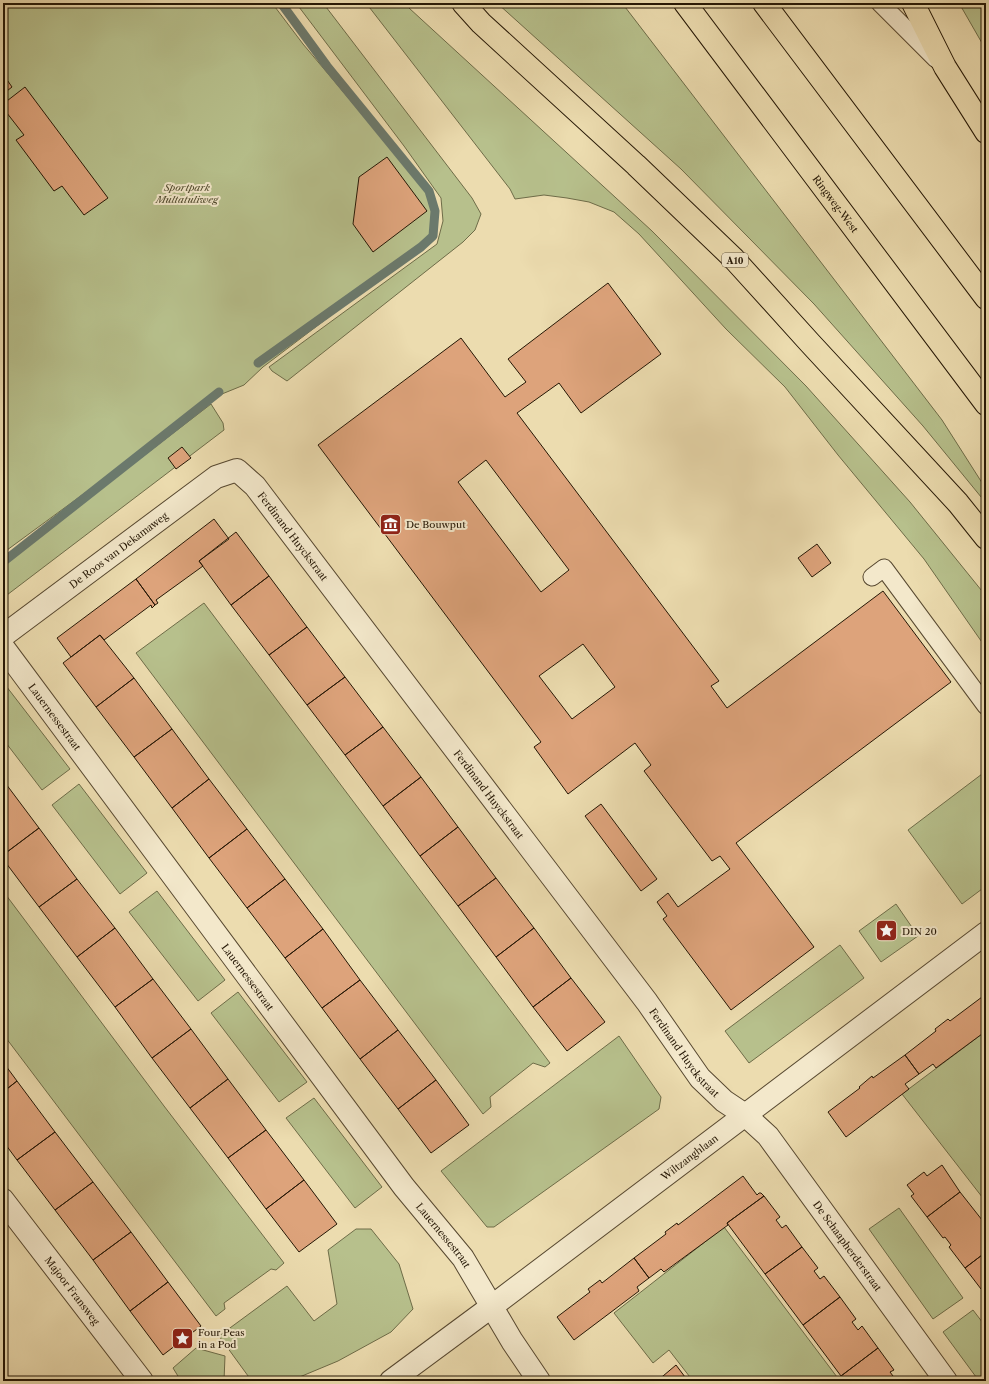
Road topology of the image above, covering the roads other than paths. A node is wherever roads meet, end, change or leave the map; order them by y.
1 (463, 3) edge
2 (686, 3) edge
3 (764, 3) edge
4 (880, 3) edge
5 (913, 3) edge
6 (945, 67) junction
7 (986, 132) edge
8 (986, 298) edge
9 (986, 404) edge
10 (237, 470) joint
11 (986, 538) edge
12 (872, 577) dead end
13 (3, 636) edge
14 (3, 647) edge
15 (986, 706) edge
16 (986, 933) edge
17 (744, 1115) junction
18 (3, 1200) edge
19 (491, 1307) junction
20 (142, 1381) edge
21 (391, 1381) edge
22 (539, 1381) edge
23 (946, 1381) edge

1 - 11 highway, A10
2 - 9 highway, Ringweg-West
3 - 8 highway
4 - 6 lane
5 - 6 highway
6 - 7 highway
10 - 13 street, De Roos van Dekamaweg
10 - 17 street, Ferdinand Huyckstraat
12 - 15 lane
14 - 19 street, Lauernessestraat
16 - 17 street, Wiltzanghlaan
17 - 19 street, Wiltzanghlaan
17 - 23 street, De Schaapherderstraat
18 - 20 street, Majoor Fransweg
19 - 21 street, Wiltzanghlaan
19 - 22 street, Lauernessestraat

